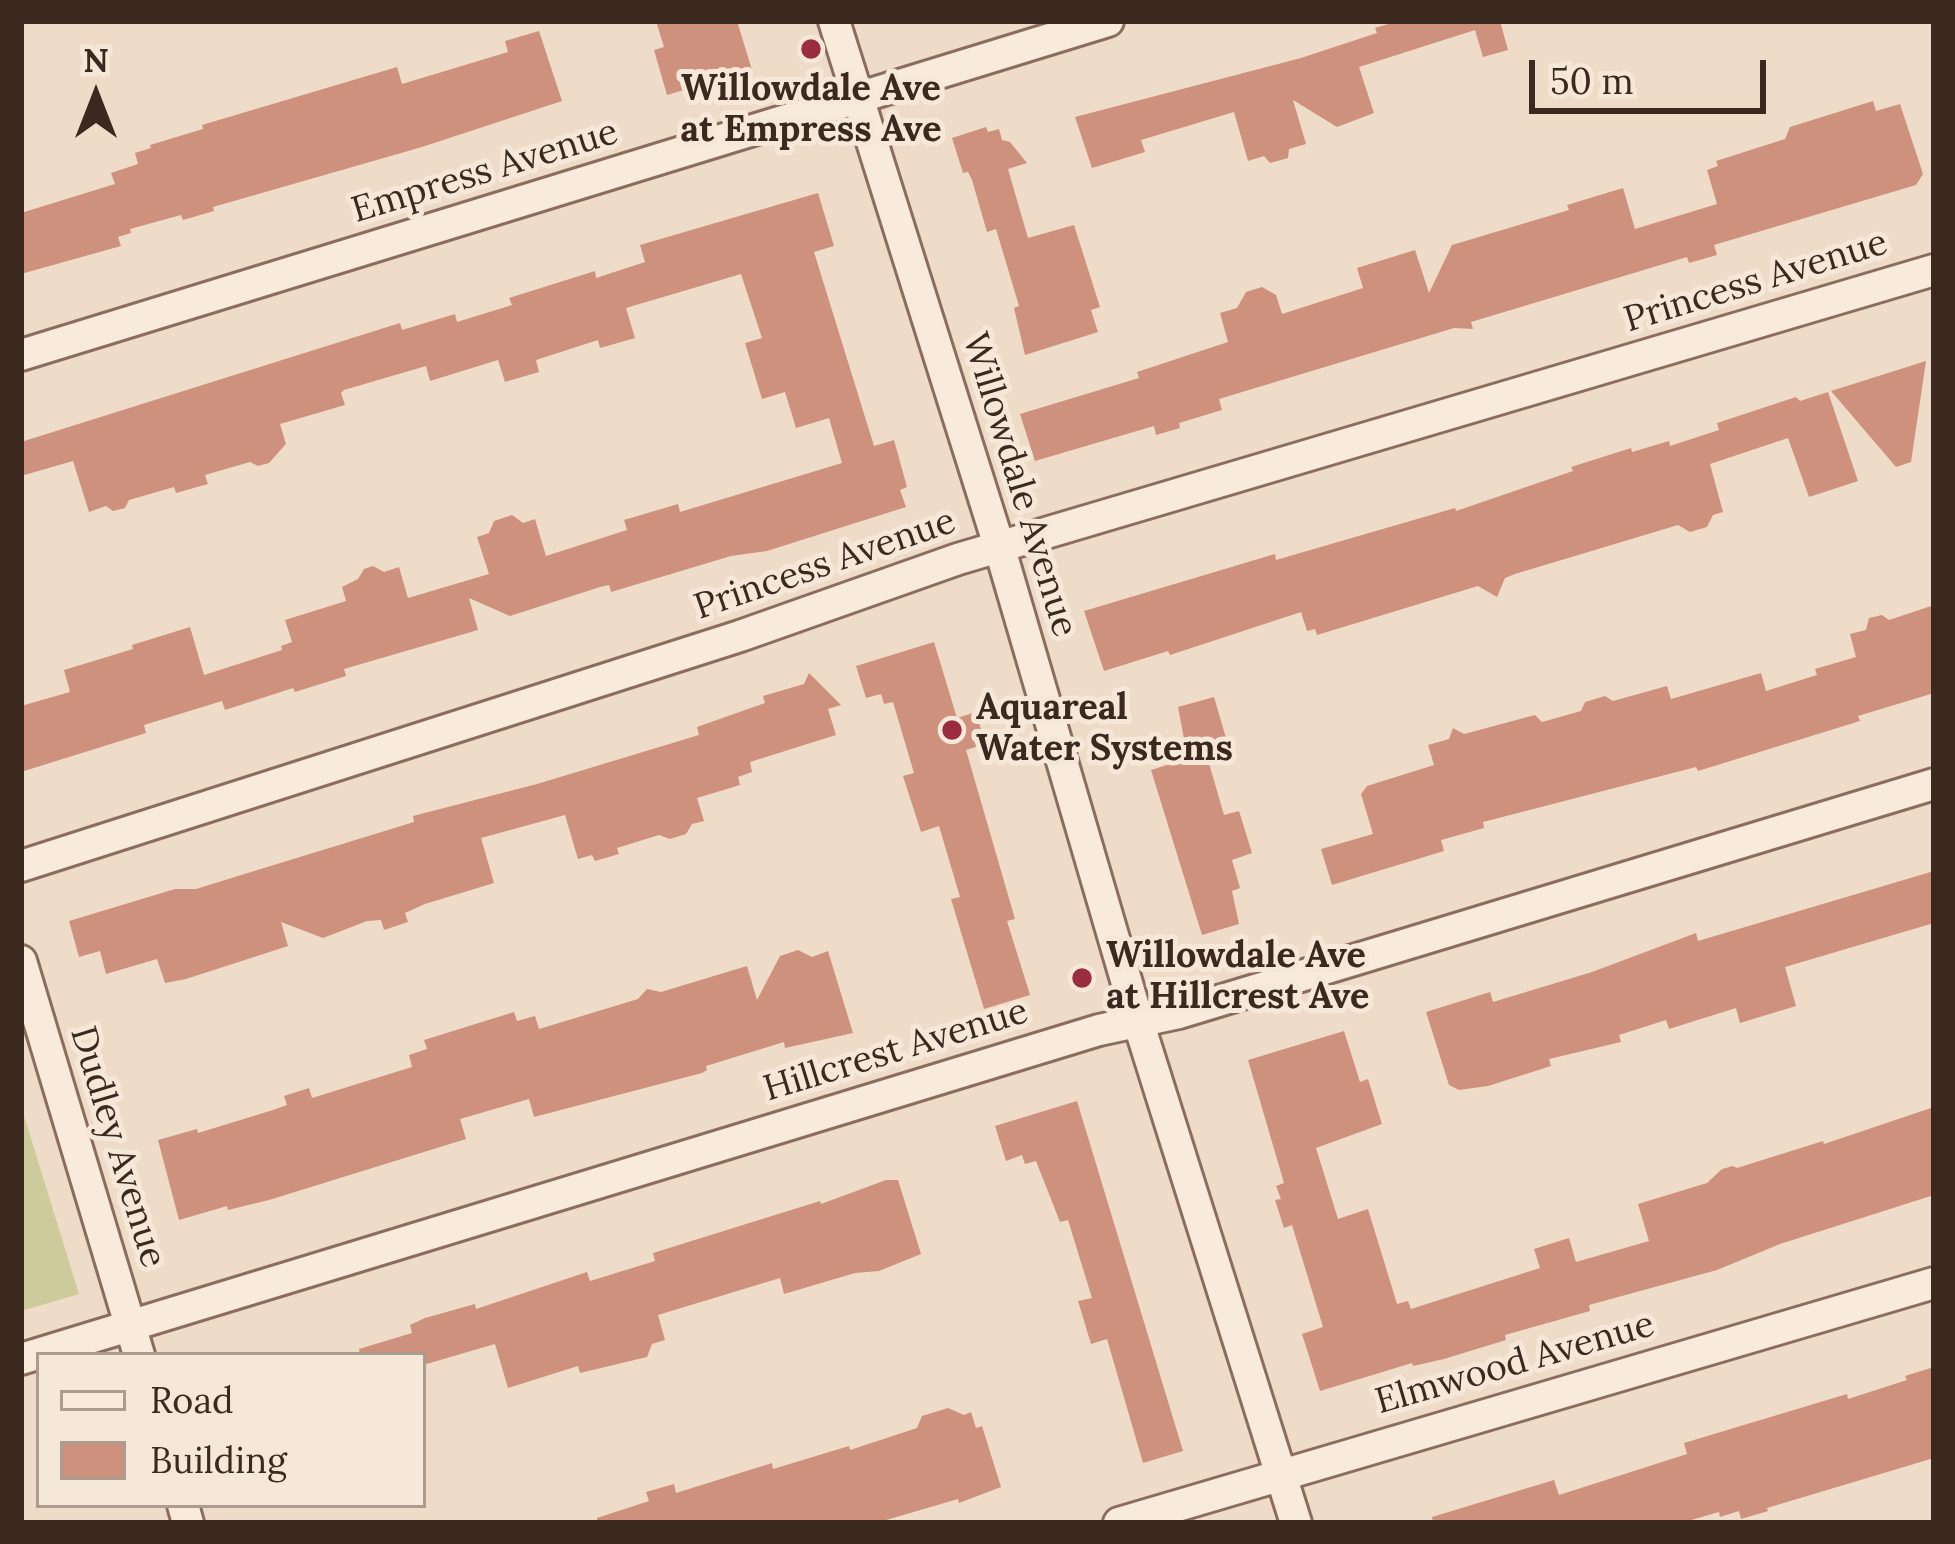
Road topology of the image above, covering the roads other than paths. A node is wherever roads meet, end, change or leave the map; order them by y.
1 (834, 21) edge
2 (1108, 21) edge
3 (857, 99) junction
4 (1934, 270) edge
5 (21, 356) edge
6 (1000, 549) junction
7 (1934, 784) edge
8 (21, 866) edge
9 (21, 961) edge
10 (1138, 1021) junction
11 (1934, 1283) edge
12 (130, 1325) junction
13 (43, 1352) edge
14 (138, 1352) edge
15 (1281, 1474) junction
16 (1119, 1523) edge
17 (1296, 1523) edge

1 - 3 street, Willowdale Avenue
2 - 3 street, Empress Avenue
3 - 5 street, Empress Avenue
3 - 6 street, Willowdale Avenue
4 - 6 street, Princess Avenue
6 - 8 street, Princess Avenue
6 - 10 street, Willowdale Avenue
7 - 10 street, Hillcrest Avenue
9 - 12 street, Dudley Avenue
10 - 12 street, Hillcrest Avenue
10 - 15 street, Willowdale Avenue
11 - 15 street, Elmwood Avenue
12 - 13 street, Hillcrest Avenue
12 - 14 street, Dudley Avenue
15 - 16 street, Elmwood Avenue
15 - 17 street, Willowdale Avenue

